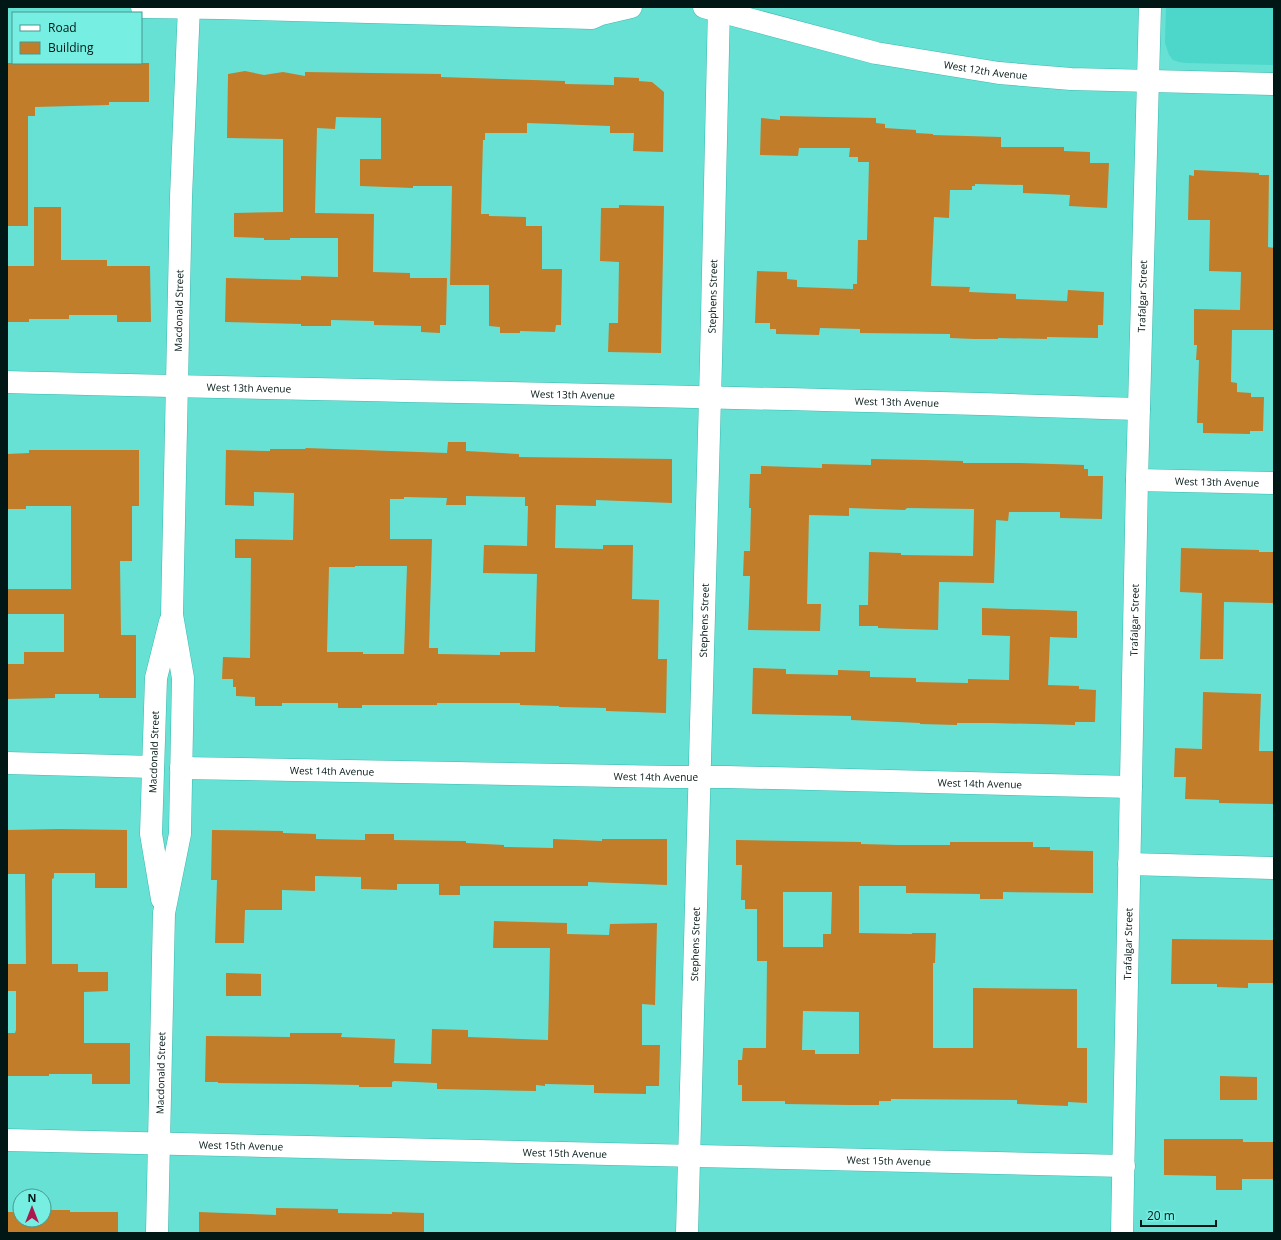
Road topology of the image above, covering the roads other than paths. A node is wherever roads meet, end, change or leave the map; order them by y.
1 (142, 7) edge
2 (189, 7) edge
3 (631, 7) edge
4 (1150, 7) edge
5 (713, 9) edge
6 (501, 12) edge
7 (1148, 81) junction
8 (1274, 84) edge
9 (7, 382) edge
10 (176, 387) junction
11 (710, 398) junction
12 (1139, 409) junction
13 (1137, 480) junction
14 (1274, 483) edge
15 (172, 615) junction
16 (7, 763) edge
17 (153, 767) junction
18 (181, 768) junction
19 (699, 776) junction
20 (1131, 788) junction
21 (1129, 864) junction
22 (1274, 868) edge
23 (164, 913) junction
24 (7, 1140) edge
25 (160, 1143) junction
26 (689, 1156) junction
27 (1124, 1166) junction
28 (157, 1233) edge
29 (687, 1233) edge
30 (1122, 1233) edge

1 - 2 street
2 - 6 street
2 - 10 street, Macdonald Street
3 - 6 street
4 - 7 street, Trafalgar Street
5 - 7 street, West 12th Avenue
5 - 11 street, Stephens Street
7 - 8 street, West 12th Avenue
7 - 12 street, Trafalgar Street
9 - 10 street, West 13th Avenue
10 - 11 street, West 13th Avenue
10 - 15 street, Macdonald Street
11 - 12 street, West 13th Avenue
11 - 19 street, Stephens Street
12 - 13 street, Trafalgar Street
13 - 14 street, West 13th Avenue
13 - 20 street, Trafalgar Street
15 - 17 street, Macdonald Street
15 - 18 street, Macdonald Street
16 - 17 street
17 - 23 street, Macdonald Street
18 - 19 street, West 14th Avenue
18 - 23 street, Macdonald Street
19 - 20 street, West 14th Avenue
19 - 26 street, Stephens Street
20 - 21 street, Trafalgar Street
21 - 22 street
21 - 27 street, Trafalgar Street
23 - 25 street, Macdonald Street
24 - 25 street, West 15th Avenue
25 - 26 street, West 15th Avenue
25 - 28 street, Macdonald Street
26 - 27 street, West 15th Avenue
26 - 29 street, Stephens Street
27 - 30 street, Trafalgar Street

